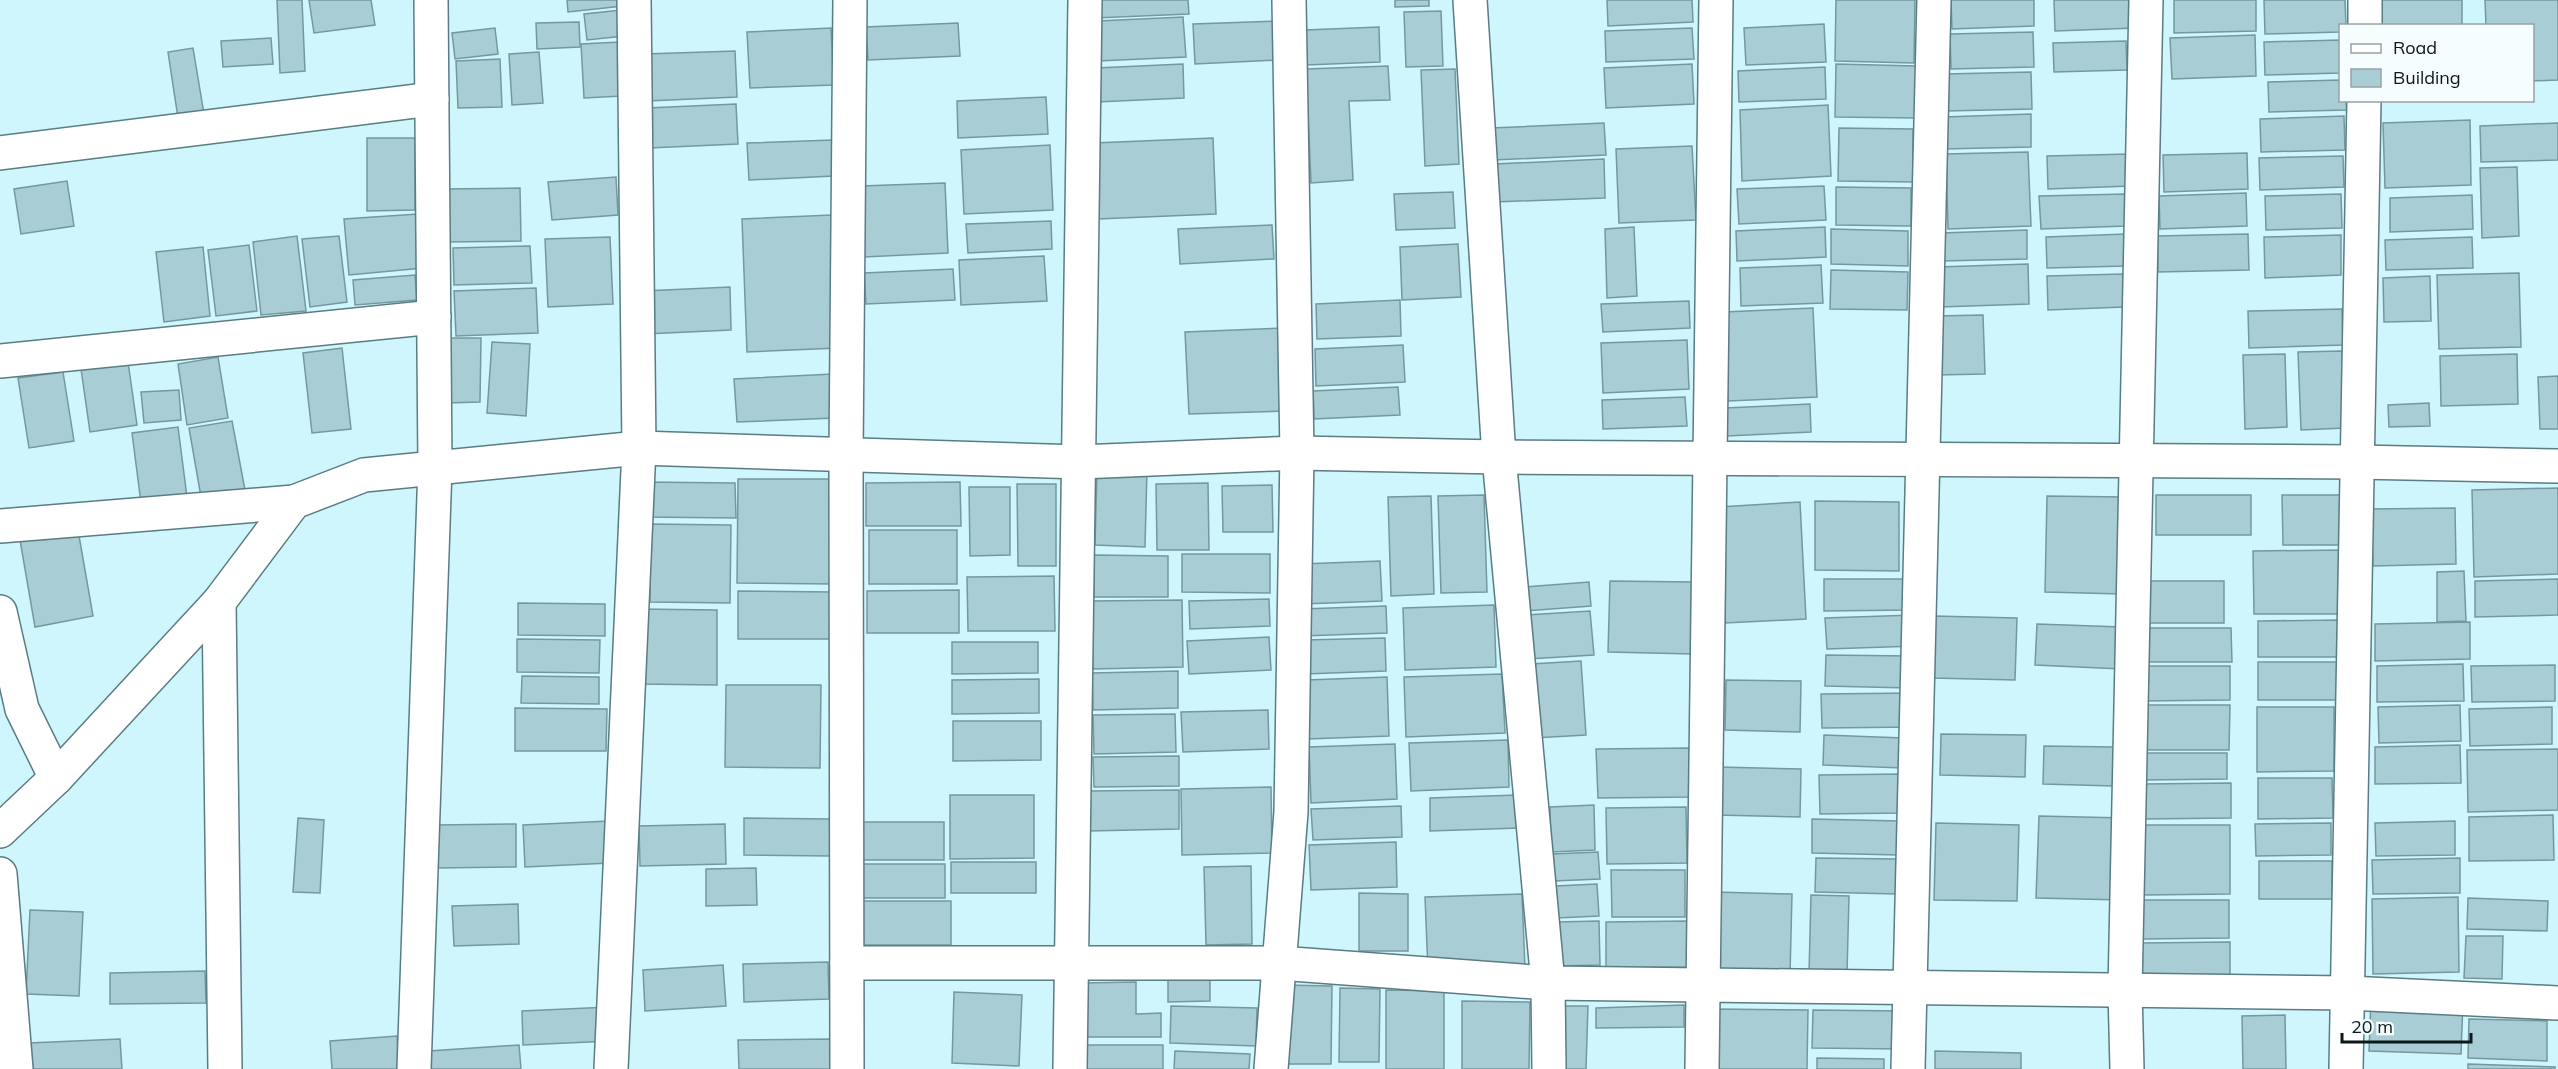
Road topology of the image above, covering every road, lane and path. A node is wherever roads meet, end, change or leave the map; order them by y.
1 (431, 0) edge
2 (634, 0) edge
3 (850, 0) edge
4 (1084, 0) edge
5 (1289, 0) edge
6 (1470, 0) edge
7 (1716, 0) edge
8 (1934, 0) edge
9 (2146, 0) edge
10 (2365, 0) edge
11 (2365, 24) edge
12 (432, 99) junction
13 (2364, 102) edge
14 (0, 153) edge
15 (434, 317) junction
16 (0, 361) edge
17 (639, 448) junction
18 (1297, 453) junction
19 (846, 456) junction
20 (1499, 457) junction
21 (1708, 458) junction
22 (1923, 458) junction
23 (2136, 460) junction
24 (1080, 462) junction
25 (2357, 462) junction
26 (2558, 466) edge
27 (435, 467) junction
28 (294, 502) junction
29 (0, 526) edge
30 (219, 602) junction
31 (0, 612) edge
32 (11, 711) edge
33 (56, 778) junction
34 (0, 831) edge
35 (0, 874) edge
36 (847, 963) junction
37 (1279, 963) junction
38 (1071, 964) junction
39 (1548, 983) junction
40 (1701, 985) junction
41 (1910, 988) junction
42 (2124, 990) junction
43 (2348, 993) junction
44 (2558, 1004) edge
45 (16, 1069) edge
46 (225, 1069) edge
47 (414, 1069) edge
48 (611, 1069) edge
49 (847, 1069) edge
50 (1070, 1069) edge
51 (1271, 1069) edge
52 (1549, 1069) edge
53 (1702, 1069) edge
54 (1908, 1069) edge
55 (2127, 1069) edge
56 (2346, 1069) edge

1 - 12 street
2 - 17 street
3 - 19 street
4 - 24 street
5 - 18 street
6 - 20 street
7 - 21 street
8 - 22 street
9 - 23 street
10 - 11 street
12 - 14 street
12 - 15 street
13 - 25 street
15 - 16 street
15 - 27 street
17 - 19 street
17 - 27 street
17 - 48 street
18 - 20 street
18 - 24 street
18 - 37 street
19 - 24 street
19 - 36 street
20 - 21 street
20 - 39 street
21 - 22 street
21 - 40 street
22 - 23 street
22 - 41 street
23 - 25 street
23 - 42 street
24 - 38 street
25 - 26 street
25 - 43 street
27 - 28 street
27 - 47 street
28 - 29 street
28 - 30 street
30 - 33 street
30 - 46 street
31 - 32 street
32 - 33 street
33 - 34 street
35 - 45 street
36 - 38 street
36 - 49 street
37 - 38 street
37 - 39 street
37 - 51 street
38 - 50 street
39 - 40 street
39 - 52 street
40 - 41 street
40 - 53 street
41 - 42 street
41 - 54 street
42 - 43 street
42 - 55 street
43 - 44 street
43 - 56 street

